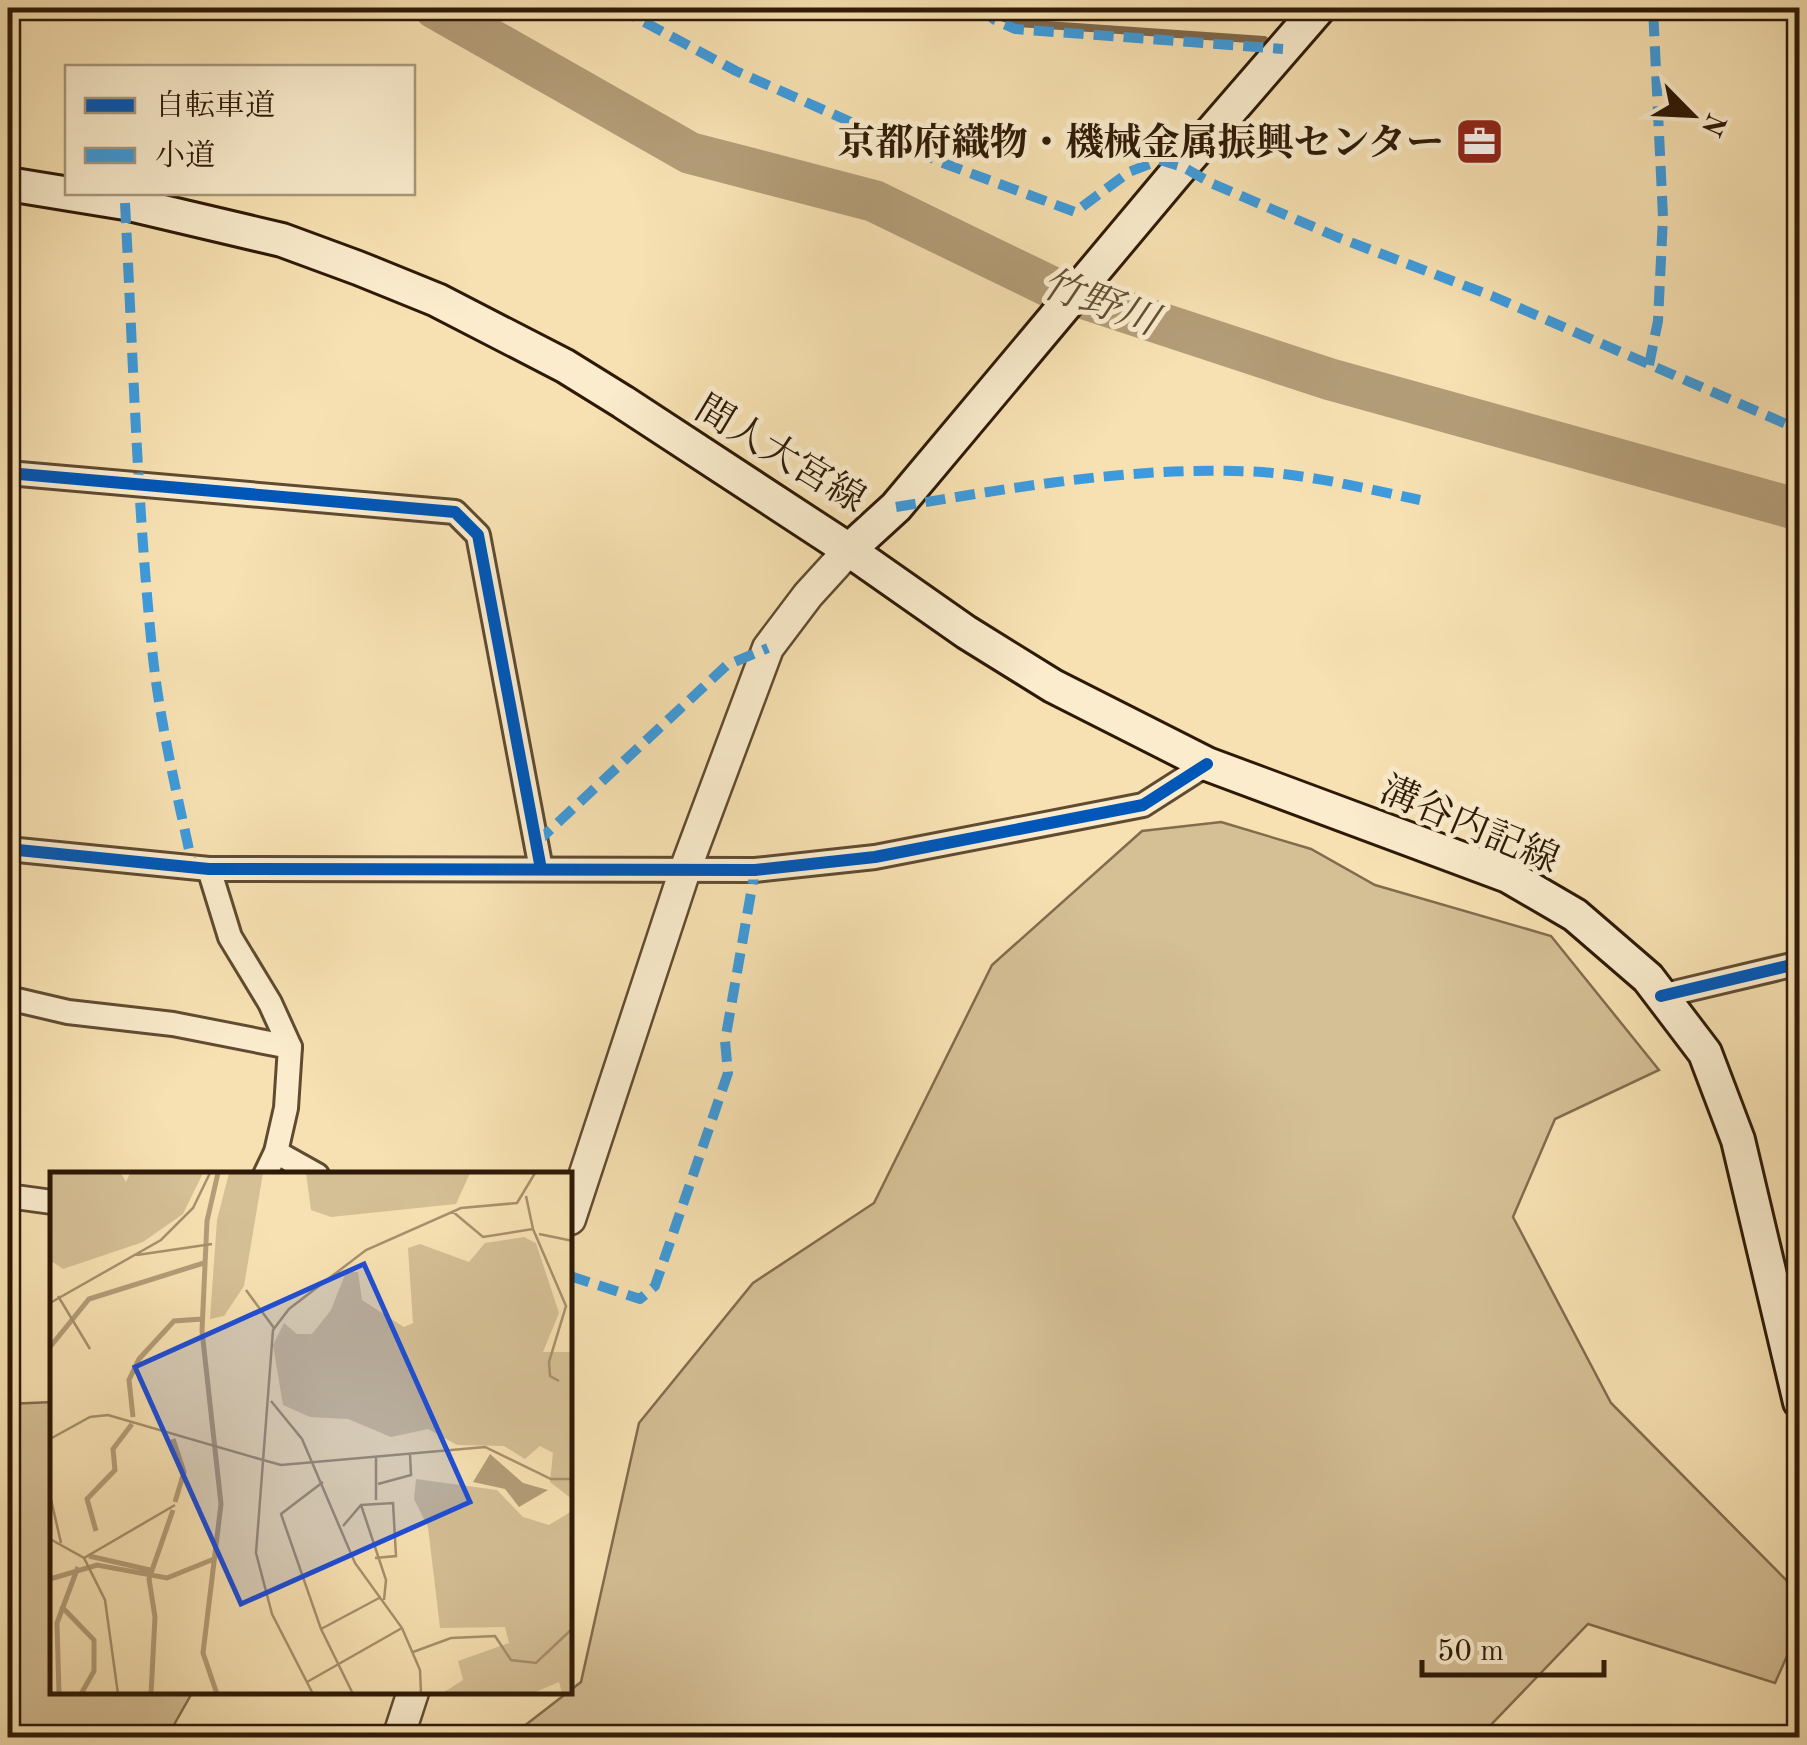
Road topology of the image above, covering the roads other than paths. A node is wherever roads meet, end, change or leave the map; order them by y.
1 (1319, 8) edge
2 (8, 184) edge
3 (65, 193) edge
4 (76, 195) edge
5 (8, 473) edge
6 (849, 550) junction
7 (1207, 764) junction
8 (8, 849) edge
9 (209, 869) junction
10 (541, 869) junction
11 (685, 870) junction
12 (1800, 963) edge
13 (1661, 996) junction
14 (8, 998) edge
15 (290, 1047) junction
16 (276, 1152) junction
17 (266, 1172) edge
18 (312, 1172) edge
19 (8, 1196) edge
20 (50, 1202) edge
21 (572, 1213) edge
22 (1800, 1402) edge
23 (412, 1695) edge
24 (398, 1738) edge

1 - 6 main road, 間人大宮線
2 - 3 main road, 間人大宮線
4 - 6 main road, 間人大宮線
5 - 10 street
6 - 7 main road, 溝谷内記線
6 - 11 street
7 - 11 street
7 - 13 main road, 溝谷内記線
8 - 9 street
9 - 10 street
9 - 15 street
10 - 11 street
11 - 21 street
12 - 13 street
13 - 22 main road, 溝谷内記線
14 - 15 street
15 - 16 street
16 - 17 street
16 - 18 street
19 - 20 street
23 - 24 street

